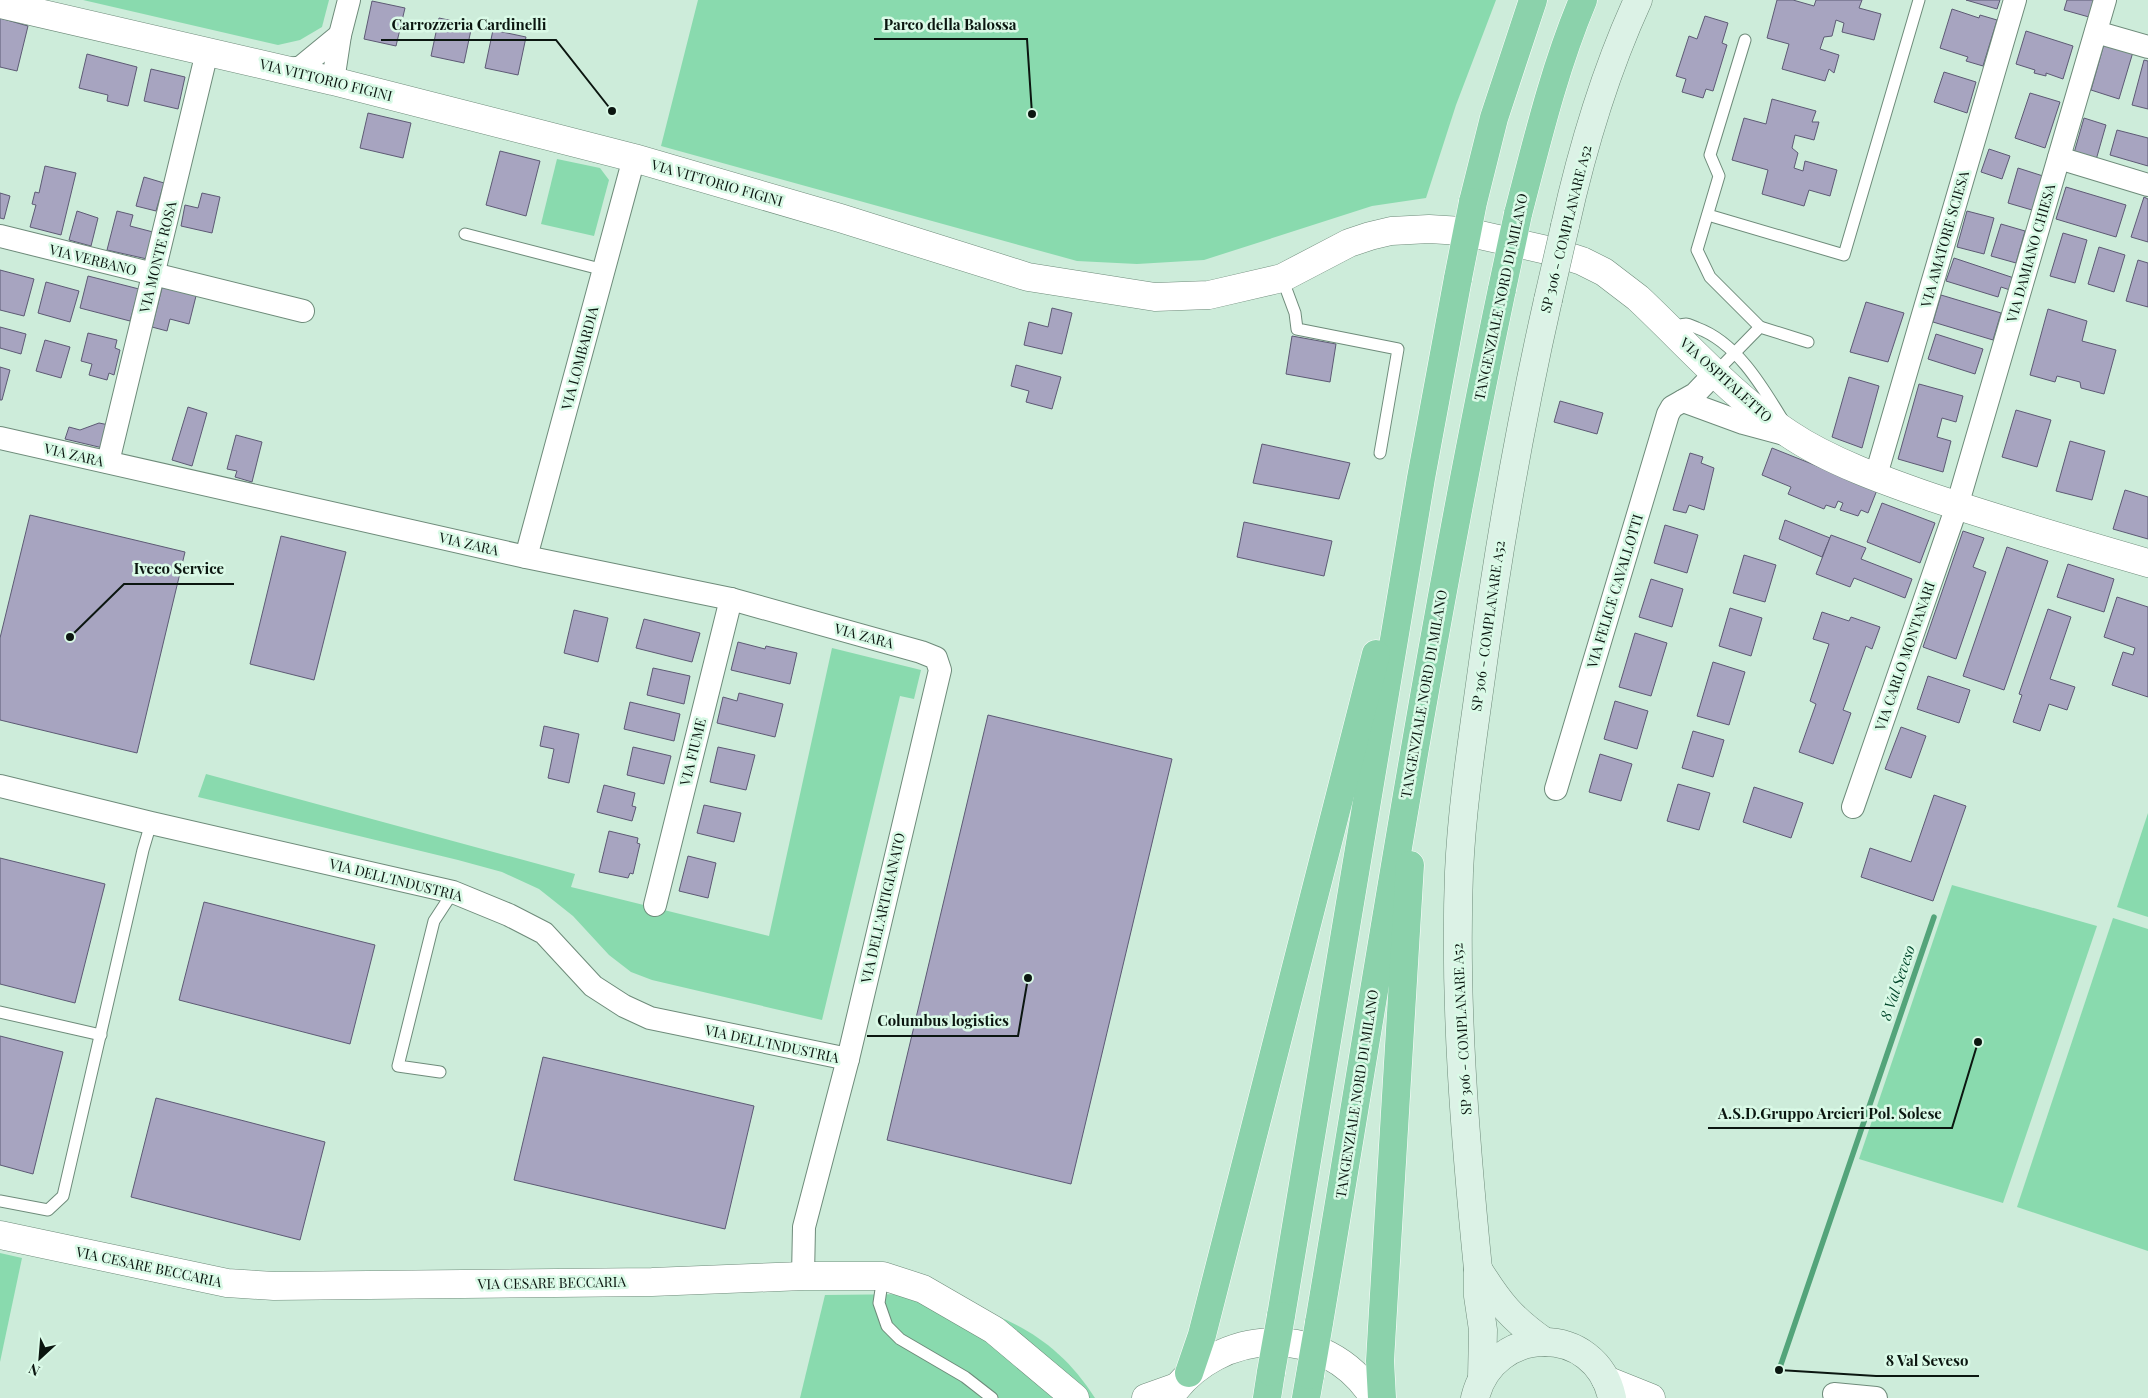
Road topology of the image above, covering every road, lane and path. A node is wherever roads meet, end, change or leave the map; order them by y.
1 (349, 0) edge
2 (1533, 0) edge
3 (1583, 0) edge
4 (1638, 0) edge
5 (1919, 0) edge
6 (2015, 0) edge
7 (2105, 0) edge
8 (0, 4) edge
9 (2096, 32) junction
10 (340, 36) junction
11 (1744, 40) dead end
12 (2148, 48) edge
13 (207, 52) junction
14 (284, 70) junction
15 (332, 81) junction
16 (634, 158) junction
17 (2059, 158) junction
18 (2148, 185) edge
19 (1708, 216) junction
20 (1428, 229) joint
21 (465, 234) dead end
22 (0, 236) edge
23 (604, 270) junction
24 (154, 275) junction
25 (1282, 278) junction
26 (302, 311) dead end
27 (1760, 327) junction
28 (1670, 328) junction
29 (1808, 342) dead end
30 (1735, 353) junction
31 (1715, 373) junction
32 (1683, 401) junction
33 (1792, 436) junction
34 (0, 438) edge
35 (1380, 453) dead end
36 (108, 462) junction
37 (1873, 476) junction
38 (1421, 478) junction
39 (1957, 506) junction
40 (526, 557) junction
41 (2148, 563) edge
42 (731, 599) junction
43 (936, 658) joint
44 (1419, 716) junction
45 (0, 786) edge
46 (1556, 788) dead end
47 (1853, 807) dead end
48 (151, 823) junction
49 (453, 892) junction
50 (656, 905) dead end
51 (0, 1012) edge
52 (101, 1035) junction
53 (848, 1059) junction
54 (440, 1072) dead end
55 (0, 1201) edge
56 (0, 1236) edge
57 (1478, 1269) junction
58 (804, 1276) junction
59 (883, 1276) junction
60 (1545, 1342) junction
61 (1269, 1385) edge
62 (1178, 1386) edge
63 (1308, 1386) edge
64 (1479, 1388) edge
65 (1609, 1389) edge
66 (1834, 1394) dead end
67 (1077, 1397) edge
68 (992, 1398) edge
69 (1146, 1398) edge
70 (1374, 1398) edge
71 (1382, 1398) edge
72 (1651, 1398) edge
73 (1876, 1398) edge

1 - 10 street
2 - 38 highway, bridge
3 - 44 highway, TANGENZIALE NORD DI MILANO, bridge
4 - 57 main road, SP 306 - COMPLANARE A52, bridge
5 - 19 lane
6 - 37 street, VIA AMATORE SCIESA
7 - 9 street, VIA DAMIANO CHIESA
8 - 13 street, VIA VITTORIO FIGINI
9 - 12 street
9 - 17 street, VIA DAMIANO CHIESA
10 - 14 street
10 - 15 street
11 - 19 lane
13 - 14 street, VIA VITTORIO FIGINI
13 - 24 street, VIA MONTE ROSA
14 - 15 street, VIA VITTORIO FIGINI
15 - 16 street, VIA VITTORIO FIGINI
16 - 23 street, VIA LOMBARDIA
16 - 25 street, VIA VITTORIO FIGINI
17 - 18 street
17 - 39 street, VIA DAMIANO CHIESA
19 - 27 lane
20 - 25 street, VIA VITTORIO FIGINI
20 - 28 street, VIA OSPITALETTO
21 - 23 lane
22 - 24 street, VIA VERBANO
23 - 40 street, VIA LOMBARDIA
24 - 26 street, VIA VERBANO
24 - 36 street, VIA MONTE ROSA
25 - 35 lane
27 - 29 lane
27 - 30 lane
28 - 30 lane
28 - 31 street, VIA OSPITALETTO
30 - 31 lane
30 - 33 lane
31 - 32 street, VIA FELICE CAVALLOTTI
31 - 33 street, VIA OSPITALETTO
32 - 33 street
32 - 46 street, VIA FELICE CAVALLOTTI
33 - 37 street, VIA OSPITALETTO
34 - 36 street, VIA ZARA
36 - 40 street, VIA ZARA
37 - 39 street, VIA OSPITALETTO
38 - 61 highway, bridge
38 - 62 highway
39 - 41 street, VIA OSPITALETTO
39 - 47 street, VIA CARLO MONTANARI
40 - 42 street, VIA ZARA
42 - 43 street, VIA ZARA
42 - 50 street, VIA FIUME
43 - 53 street, VIA DELL'ARTIGIANATO
44 - 63 highway, TANGENZIALE NORD DI MILANO, bridge
44 - 71 highway
45 - 48 street, VIA DELL'INDUSTRIA
48 - 49 street, VIA DELL'INDUSTRIA
48 - 52 lane
49 - 53 street, VIA DELL'INDUSTRIA
49 - 54 lane
51 - 52 lane
52 - 55 lane
53 - 58 street, VIA DELL'ARTIGIANATO
56 - 58 street, VIA CESARE BECCARIA
57 - 60 main road
57 - 64 main road, SP 306 - COMPLANARE A52
58 - 59 street, VIA CESARE BECCARIA
59 - 67 street, VIA CESARE BECCARIA
59 - 68 lane
60 - 64 main road
60 - 65 main road
62 - 69 street
62 - 70 street
65 - 72 street
66 - 73 street

